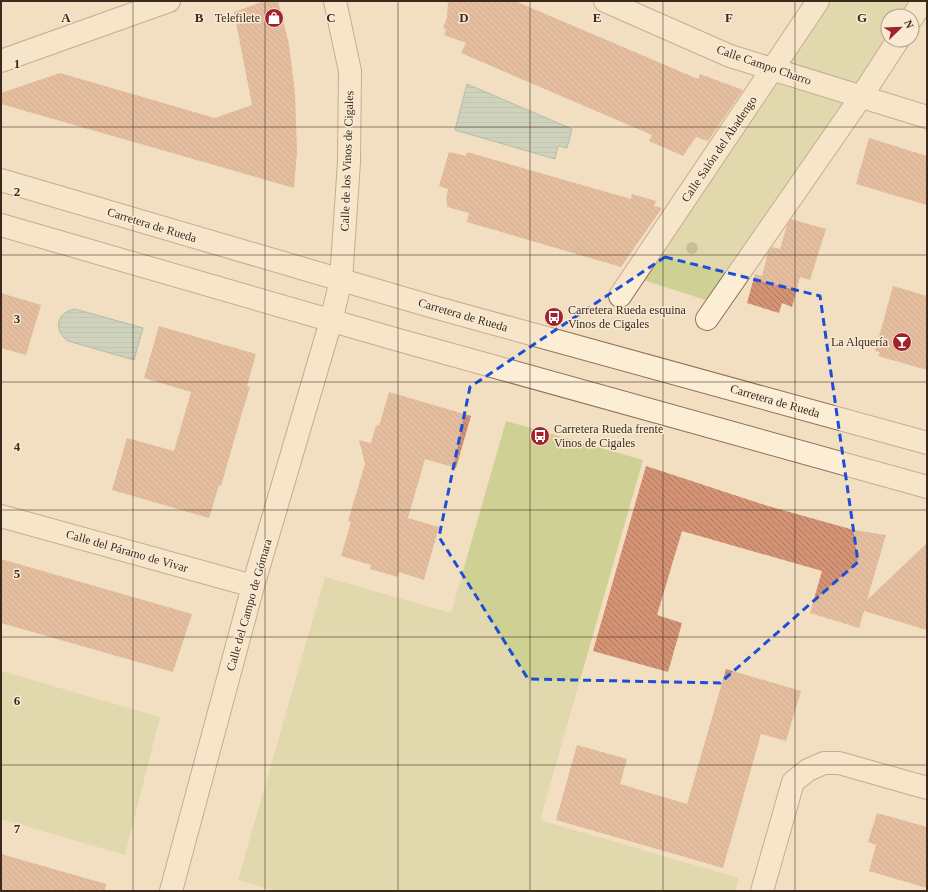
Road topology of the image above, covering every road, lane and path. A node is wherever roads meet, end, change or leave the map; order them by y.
1 (169, 1) edge
2 (335, 1) edge
3 (605, 1) edge
4 (818, 1) edge
5 (893, 48) edge
6 (1, 61) edge
7 (772, 69) junction
8 (861, 97) junction
9 (927, 117) edge
10 (1, 180) edge
11 (1, 225) edge
12 (341, 280) junction
13 (620, 296) dead end
14 (707, 319) dead end
15 (332, 321) junction
16 (927, 444) edge
17 (927, 487) edge
18 (1, 516) edge
19 (253, 586) junction
20 (927, 788) edge
21 (171, 891) edge
22 (762, 891) edge

1 - 6 street
2 - 12 street, Calle de los Vinos de Cigales
3 - 7 street, Calle Campo Charro
4 - 7 street, Calle Salón del Abadengo
5 - 8 street
7 - 8 street, Calle Campo Charro
7 - 13 street, Calle Salón del Abadengo
8 - 9 street, Calle Campo Charro
8 - 14 street
10 - 12 street, Carretera de Rueda
11 - 15 street
12 - 15 street, Calle de los Vinos de Cigales
12 - 16 street, Carretera de Rueda
15 - 17 street
15 - 19 street, Calle del Campo de Gómara
18 - 19 street, Calle del Páramo de Vivar
19 - 21 street, Calle del Campo de Gómara
20 - 22 street

